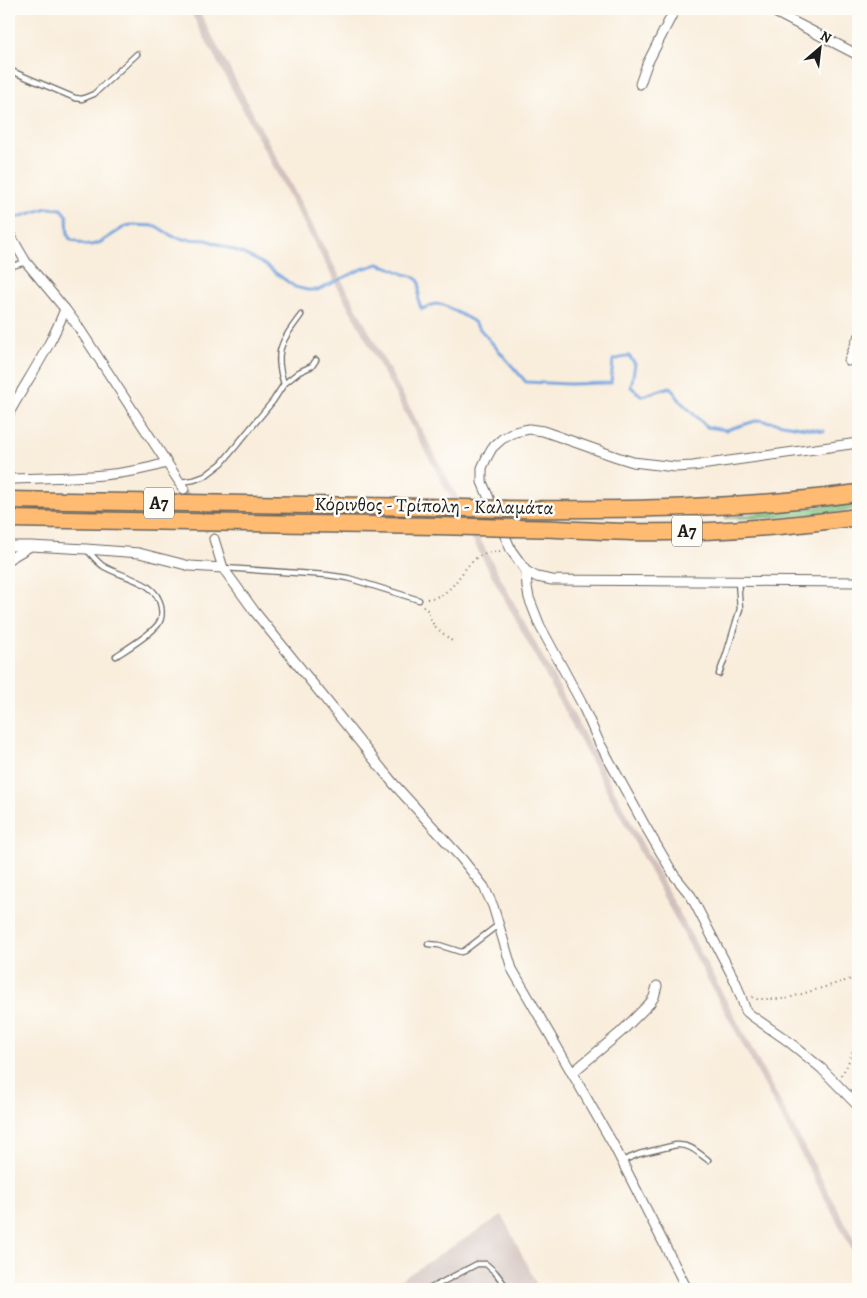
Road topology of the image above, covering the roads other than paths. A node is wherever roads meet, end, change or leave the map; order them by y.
1 (675, 9) edge
2 (769, 9) edge
3 (137, 54) dead end
4 (858, 55) edge
5 (9, 70) edge
6 (640, 84) dead end
7 (9, 233) edge
8 (26, 262) junction
9 (9, 267) edge
10 (65, 309) junction
11 (302, 315) dead end
12 (858, 338) edge
13 (316, 360) dead end
14 (849, 361) dead end
15 (284, 384) junction
16 (9, 413) edge
17 (858, 443) edge
18 (166, 463) junction
19 (9, 479) edge
20 (181, 485) joint
21 (858, 494) edge
22 (9, 500) edge
23 (858, 517) edge
24 (9, 519) edge
25 (214, 539) tunnel mouth
26 (9, 546) edge
27 (31, 546) junction
28 (86, 549) junction
29 (9, 559) edge
30 (223, 568) junction
31 (526, 571) junction
32 (738, 581) junction
33 (858, 582) edge
34 (419, 600) road end
35 (116, 656) dead end
36 (718, 674) dead end
37 (498, 925) junction
38 (428, 944) dead end
39 (657, 986) dead end
40 (572, 1073) junction
41 (858, 1106) edge
42 (708, 1160) dead end
43 (622, 1161) junction
44 (429, 1289) edge
45 (508, 1289) edge
46 (687, 1289) edge

1 - 6 street
2 - 4 street
3 - 5 lane
7 - 8 street
8 - 9 lane
8 - 10 street
10 - 16 street
10 - 18 street
11 - 15 lane
12 - 14 street
13 - 15 lane
15 - 20 lane
17 - 31 street
18 - 19 street
18 - 20 street
21 - 22 highway, Κόρινθος - Τρίπολη - Καλαμάτα / Α7, bridge
23 - 24 highway, Κόρινθος - Τρίπολη - Καλαμάτα / Α7, bridge
25 - 30 street
26 - 27 street
27 - 28 street
27 - 29 street
28 - 30 street
28 - 35 lane
30 - 34 lane
30 - 37 street
31 - 32 street
31 - 41 street
32 - 33 street
32 - 36 lane
37 - 38 lane
37 - 40 street
39 - 40 street
40 - 43 street
42 - 43 lane
43 - 46 street
44 - 45 lane

